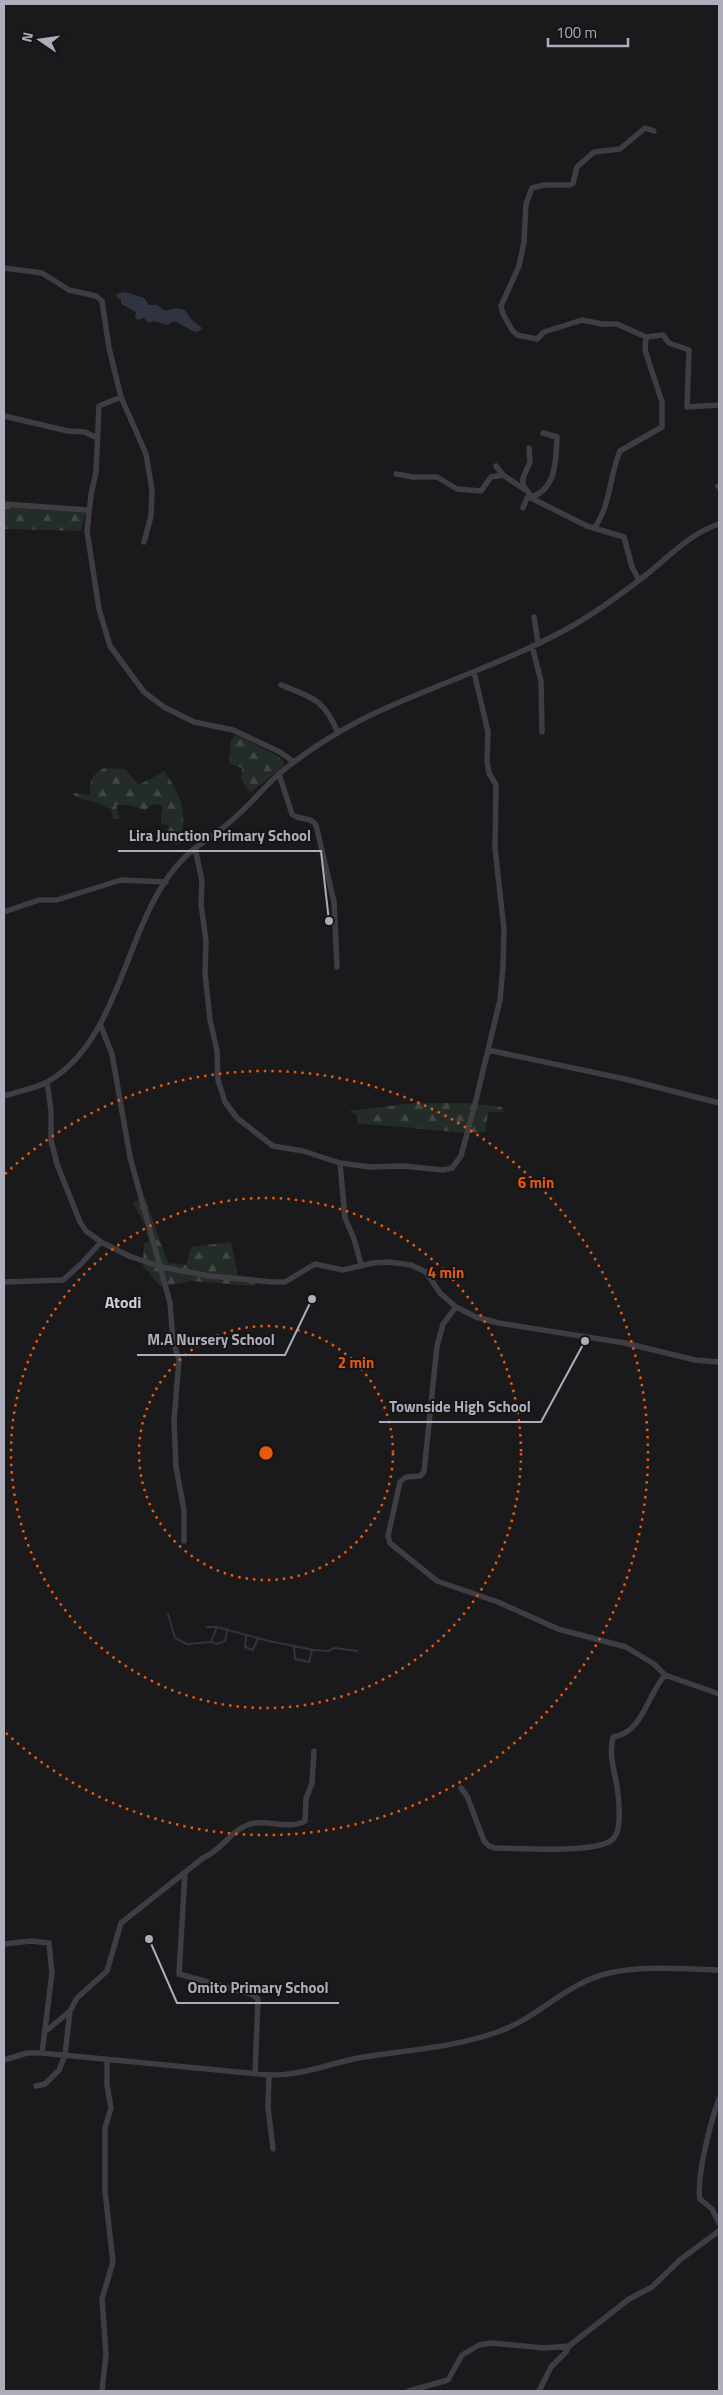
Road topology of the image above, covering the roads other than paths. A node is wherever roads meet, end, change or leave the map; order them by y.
1 (654, 131) dead end
2 (4, 268) edge
3 (646, 337) junction
4 (121, 397) junction
5 (719, 405) edge
6 (4, 416) edge
7 (543, 433) dead end
8 (97, 438) junction
9 (528, 448) dead end
10 (496, 466) dead end
11 (396, 474) dead end
12 (503, 475) junction
13 (524, 490) junction
14 (529, 498) junction
15 (4, 504) edge
16 (523, 508) dead end
17 (88, 510) junction
18 (719, 524) edge
19 (594, 528) junction
20 (144, 542) dead end
21 (639, 580) junction
22 (534, 617) dead end
23 (538, 643) junction
24 (532, 646) junction
25 (474, 672) junction
26 (281, 684) dead end
27 (542, 732) dead end
28 (338, 733) junction
29 (294, 762) junction
30 (279, 774) junction
31 (195, 848) junction
32 (166, 882) junction
33 (4, 912) edge
34 (337, 967) dead end
35 (100, 1024) junction
36 (488, 1050) junction
37 (47, 1082) junction
38 (4, 1096) edge
39 (719, 1104) edge
40 (340, 1163) junction
41 (101, 1242) junction
42 (361, 1264) junction
43 (161, 1267) junction
44 (4, 1282) edge
45 (456, 1307) junction
46 (719, 1362) edge
47 (184, 1541) dead end
48 (665, 1675) junction
49 (719, 1694) edge
50 (314, 1750) dead end
51 (460, 1788) dead end
52 (185, 1872) junction
53 (4, 1944) edge
54 (719, 1970) edge
55 (70, 2011) junction
56 (45, 2032) junction
57 (42, 2053) junction
58 (64, 2055) junction
59 (4, 2060) edge
60 (107, 2060) junction
61 (255, 2074) junction
62 (269, 2075) junction
63 (36, 2086) dead end
64 (719, 2099) edge
65 (272, 2150) dead end
66 (719, 2223) edge
67 (719, 2231) edge
68 (569, 2346) junction
69 (102, 2391) edge
70 (409, 2391) edge
71 (539, 2391) edge

1 - 3 street
2 - 4 street
3 - 5 street
3 - 19 street
4 - 8 street
4 - 20 street
6 - 8 street
7 - 14 street
8 - 17 street
9 - 13 street
10 - 12 street
11 - 12 street
12 - 13 street
13 - 14 street
14 - 16 street
14 - 19 street
15 - 17 street
17 - 29 street
18 - 21 street
19 - 21 street
21 - 23 street
22 - 23 street
23 - 24 street
24 - 25 street
24 - 27 street
25 - 28 street
25 - 36 street
26 - 28 street
28 - 29 street
29 - 30 street
30 - 31 street
30 - 34 street
31 - 32 street
31 - 40 street
32 - 33 street
32 - 35 street
35 - 37 street
35 - 43 street
36 - 39 street
36 - 40 street
37 - 38 street
37 - 41 street
40 - 42 street
41 - 43 street
41 - 44 street
42 - 43 street
42 - 45 street
43 - 47 street
45 - 46 street
45 - 48 street
48 - 49 street
48 - 51 street
50 - 52 street
52 - 55 street
52 - 61 street
53 - 56 street
54 - 62 street
55 - 56 street
55 - 58 street
56 - 57 street
57 - 58 street
57 - 59 street
58 - 60 street
58 - 63 street
60 - 61 street
60 - 69 street
61 - 62 street
62 - 65 street
64 - 66 street
67 - 68 street
68 - 70 street
68 - 71 street

